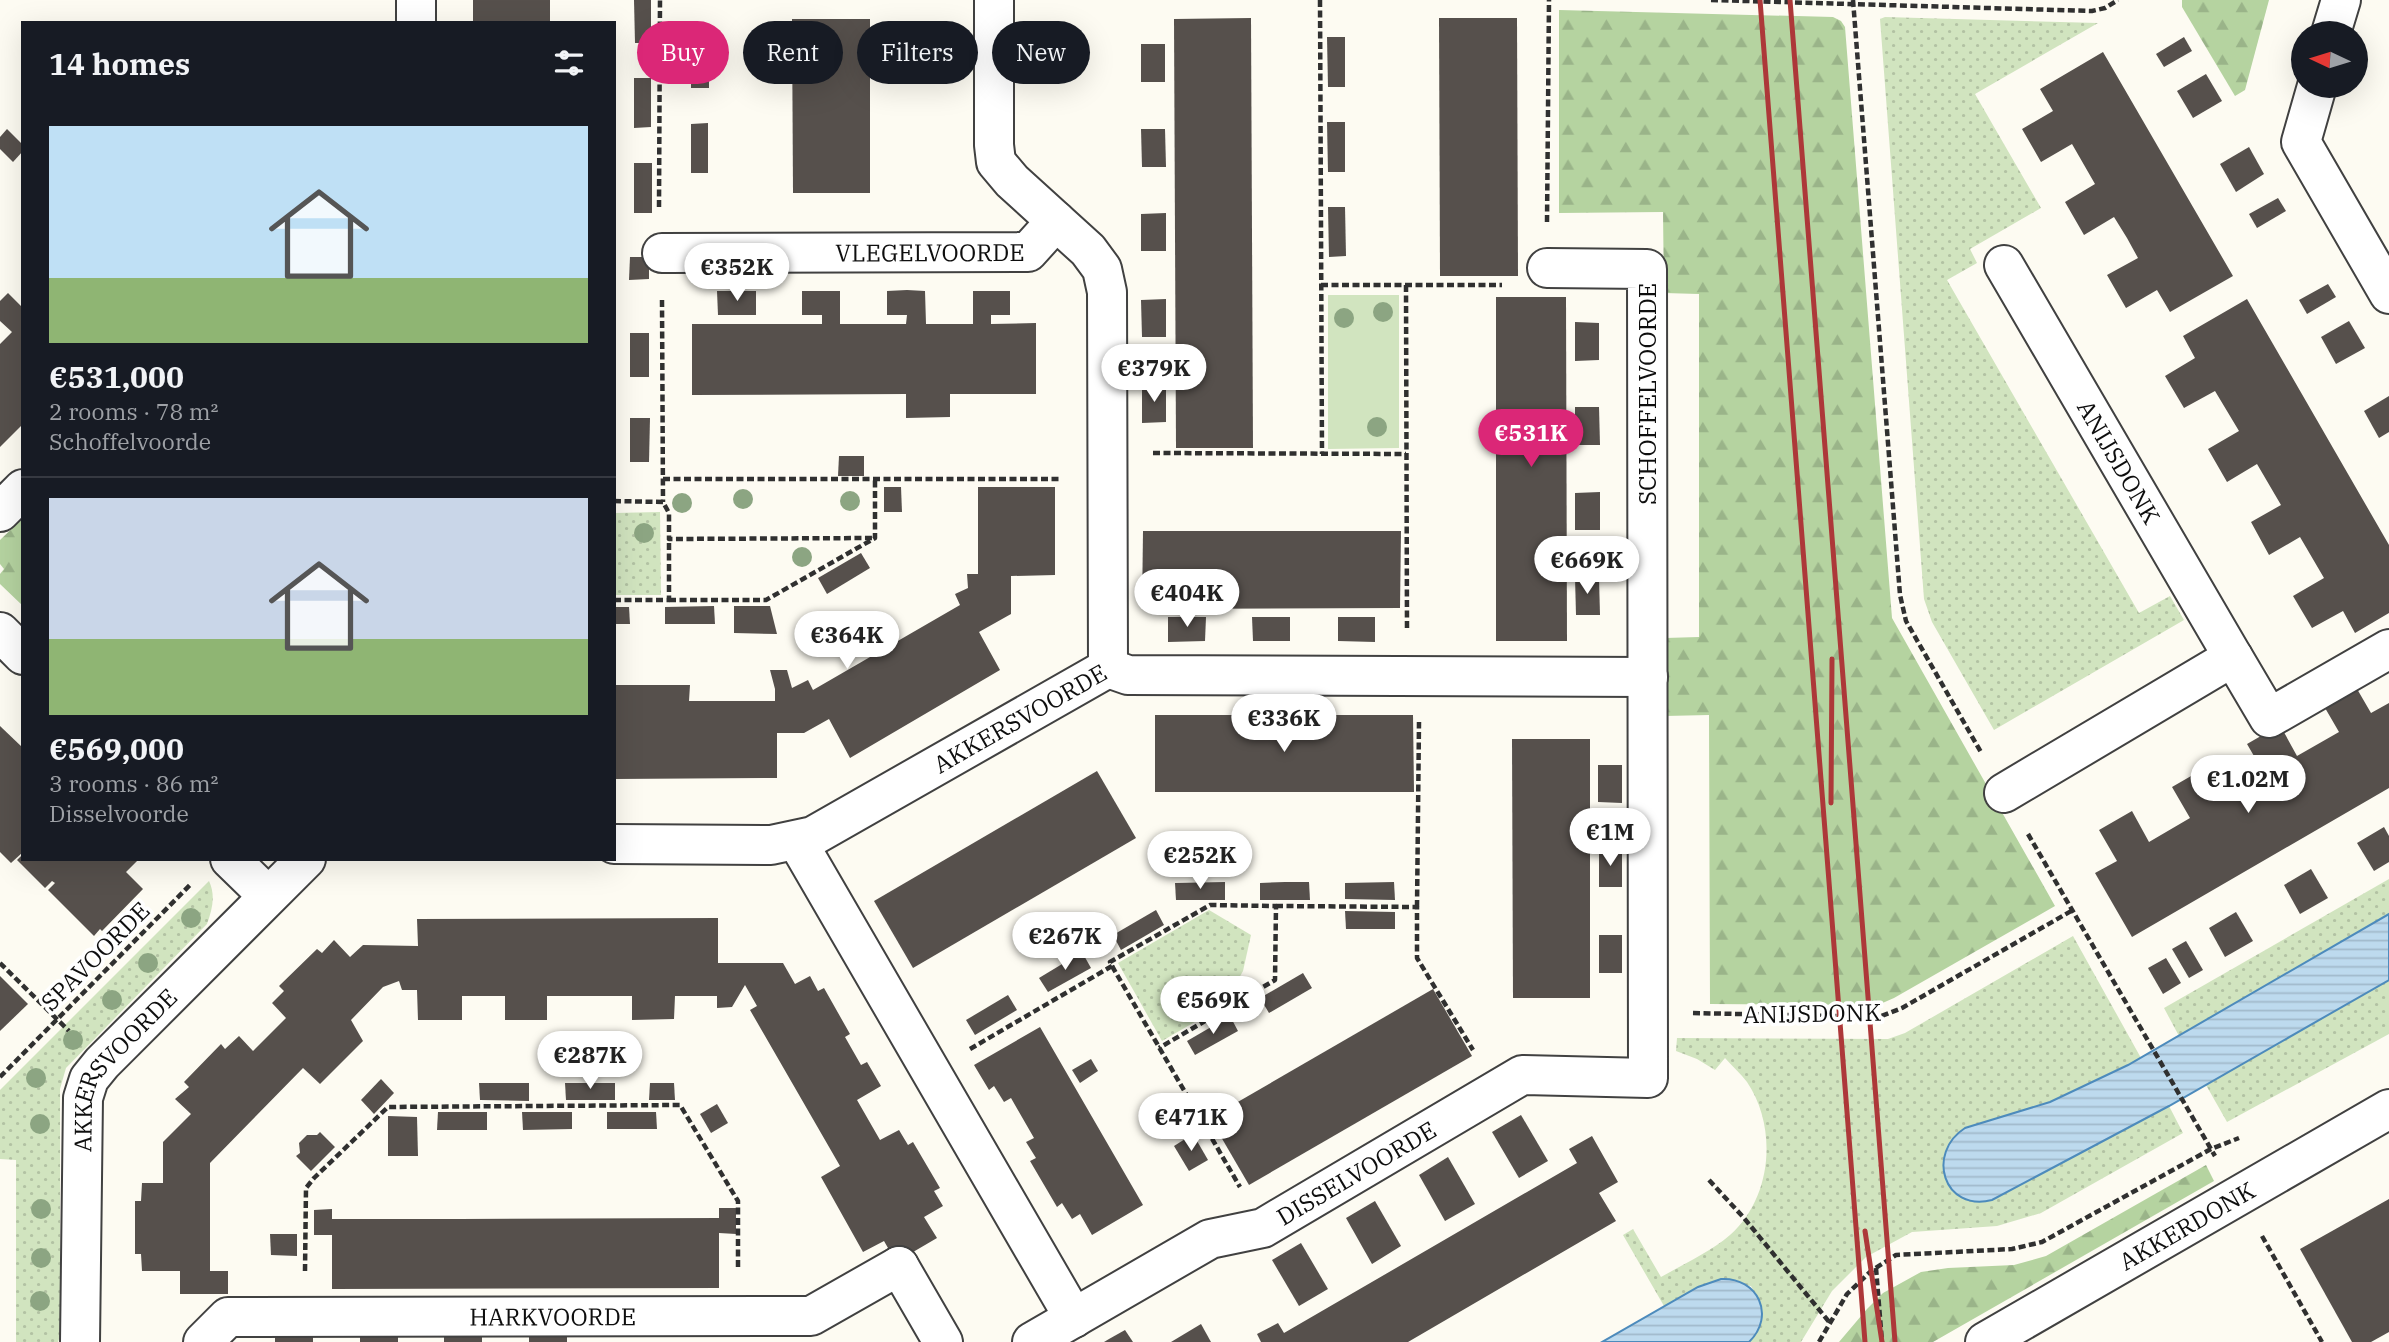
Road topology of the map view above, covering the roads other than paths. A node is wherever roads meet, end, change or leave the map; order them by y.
1 (416, 0) edge
2 (994, 0) edge
3 (2341, 0) edge
4 (416, 21) edge
5 (2335, 21) edge
6 (2313, 98) edge
7 (1056, 221) junction
8 (662, 253) dead end
9 (2004, 265) dead end
10 (1547, 268) road end
11 (2389, 294) edge
12 (21, 491) edge
13 (0, 512) edge
14 (0, 632) edge
15 (2389, 649) edge
16 (21, 653) edge
17 (2233, 657) junction
18 (1108, 668) junction
19 (1648, 677) junction
20 (2004, 793) road end
21 (797, 841) junction
22 (616, 844) edge
23 (232, 861) edge
24 (304, 861) edge
25 (268, 897) junction
26 (1648, 1078) joint
27 (2389, 1109) edge
28 (1074, 1318) junction
29 (80, 1342) edge
30 (203, 1342) edge
31 (943, 1342) edge
32 (1032, 1342) edge
33 (1985, 1342) edge

1 - 4 street
2 - 7 street, AKKERSVOORDE
3 - 5 street
6 - 11 street
7 - 8 street, VLEGELVOORDE
7 - 18 street, AKKERSVOORDE
9 - 17 street, ANIJSDONK
10 - 19 street, SCHOFFELVOORDE
12 - 13 street
14 - 16 street
15 - 17 street, ANIJSDONK
17 - 20 street
18 - 19 street
18 - 21 street, AKKERSVOORDE
19 - 26 street, SCHOFFELVOORDE
21 - 22 street, AKKERSVOORDE
21 - 28 street
23 - 25 street
24 - 25 street, AKKERSVOORDE
25 - 29 street, AKKERSVOORDE
26 - 28 street, DISSELVOORDE
27 - 33 street, AKKERDONK
28 - 32 street, DISSELVOORDE
30 - 31 street, HARKVOORDE

